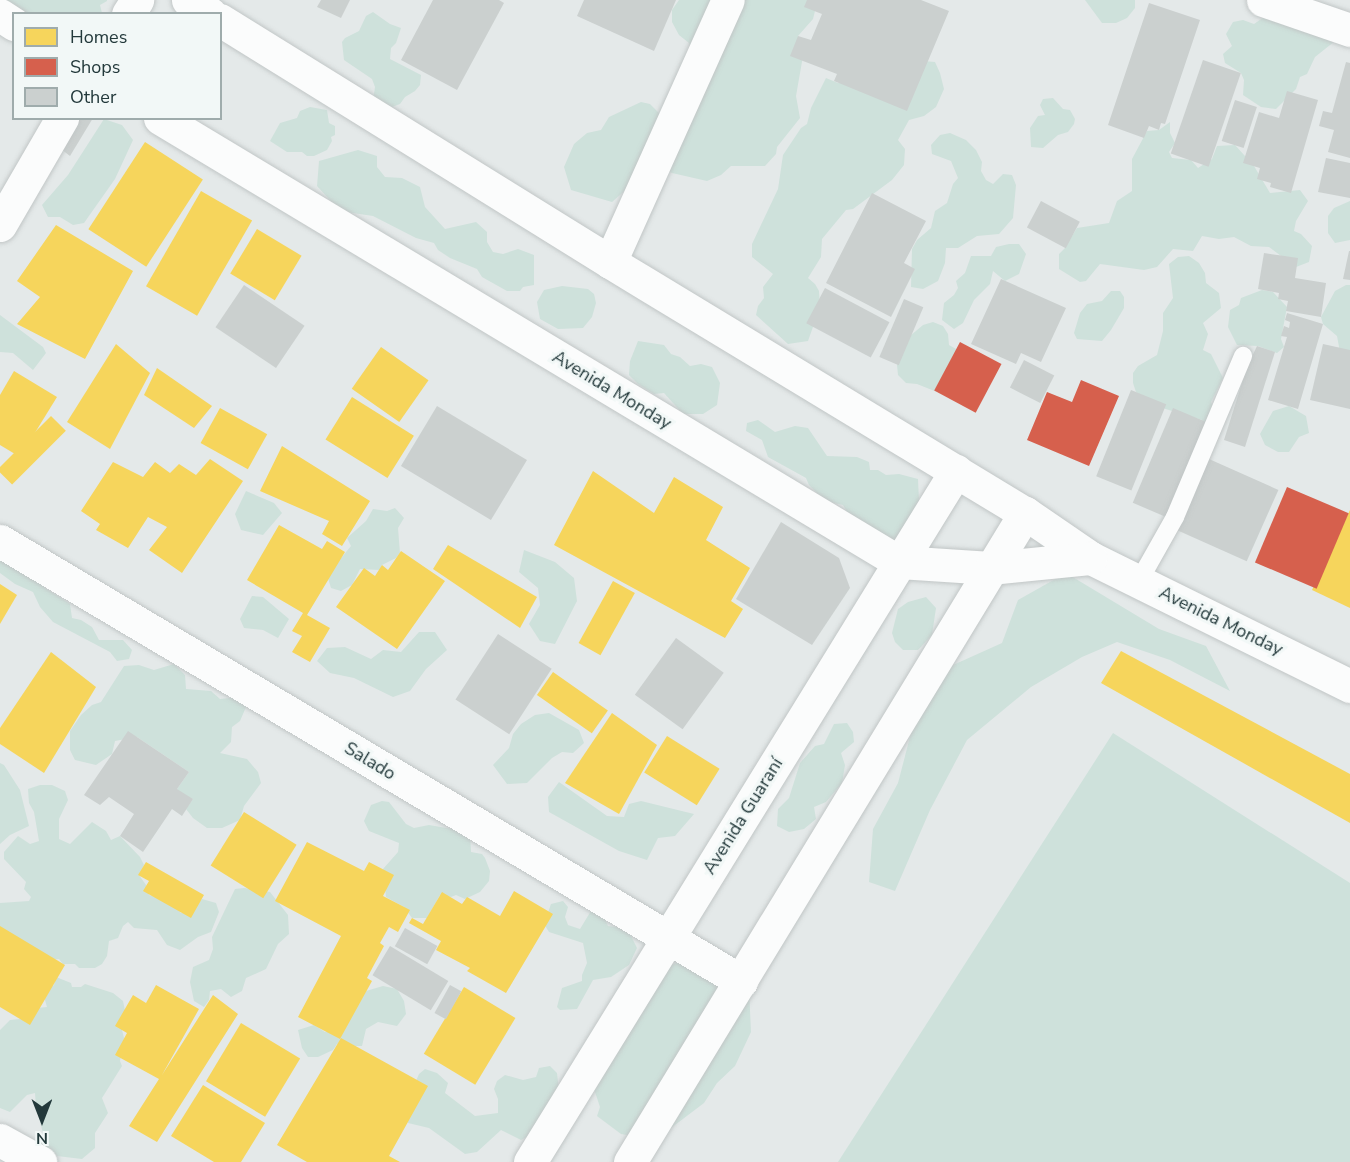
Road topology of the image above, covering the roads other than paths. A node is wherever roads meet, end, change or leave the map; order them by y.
1 (188, 0) edge
2 (728, 0) edge
3 (1263, 0) edge
4 (207, 12) edge
5 (222, 21) edge
6 (1350, 30) edge
7 (61, 120) edge
8 (163, 120) edge
9 (0, 225) edge
10 (610, 262) junction
11 (1244, 356) dead end
12 (956, 471) junction
13 (1025, 513) junction
14 (0, 541) edge
15 (1091, 558) junction
16 (899, 562) junction
17 (992, 568) junction
18 (1139, 581) junction
19 (1350, 686) edge
20 (668, 938) junction
21 (741, 981) junction
22 (0, 1140) edge
23 (40, 1162) edge
24 (530, 1162) edge
25 (630, 1162) edge

1 - 4 main road
2 - 10 main road
3 - 6 main road
5 - 10 main road, Avenida Monday
7 - 9 main road
8 - 16 main road, Avenida Monday
10 - 12 main road, Avenida Monday
11 - 18 lane
12 - 13 main road, Avenida Monday
12 - 16 main road, Avenida Guaraní
13 - 15 main road, Avenida Monday
13 - 17 main road
14 - 20 main road, Salado
15 - 17 main road, Avenida Monday
15 - 18 main road, Avenida Monday
16 - 17 main road, Avenida Monday
16 - 20 main road, Avenida Guaraní
17 - 21 main road
18 - 19 main road, Avenida Monday
20 - 21 main road, Salado
20 - 24 main road, Avenida Guaraní
21 - 25 main road
22 - 23 main road

